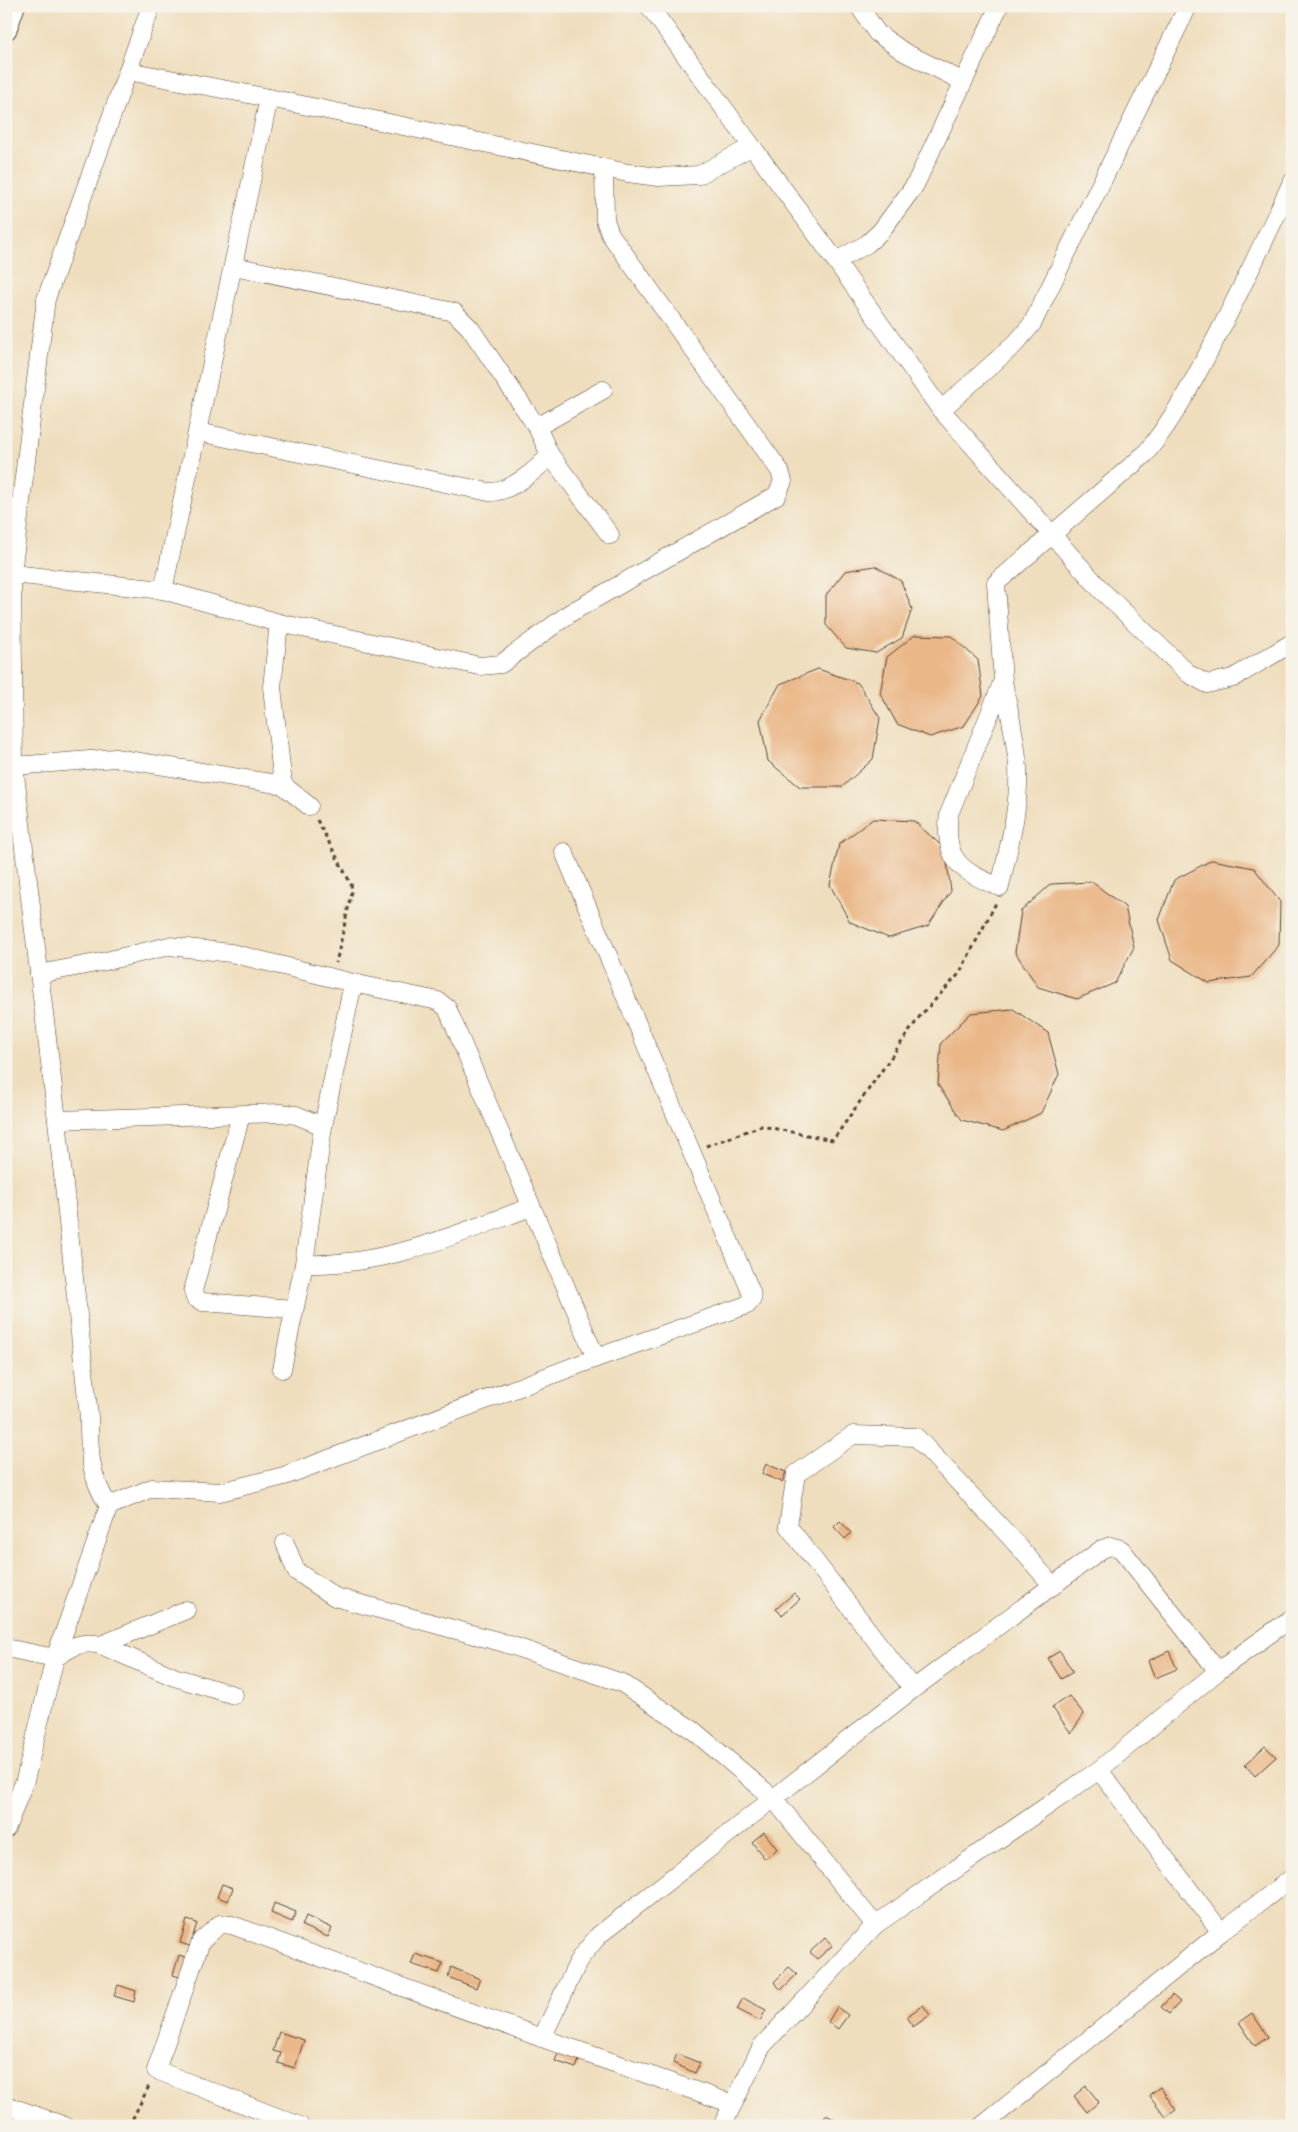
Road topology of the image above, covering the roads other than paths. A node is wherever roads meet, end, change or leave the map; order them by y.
1 (14, 6) edge
2 (151, 6) edge
3 (649, 6) edge
4 (858, 6) edge
5 (999, 6) edge
6 (1188, 6) edge
7 (6, 29) edge
8 (128, 71) junction
9 (962, 81) junction
10 (269, 98) junction
11 (751, 147) junction
12 (604, 169) junction
13 (1292, 182) edge
14 (836, 261) junction
15 (234, 266) junction
16 (603, 390) dead end
17 (941, 410) junction
18 (537, 427) junction
19 (198, 432) junction
20 (550, 455) junction
21 (1054, 534) junction
22 (610, 535) dead end
23 (12, 574) junction
24 (163, 590) junction
25 (279, 623) junction
26 (1292, 643) edge
27 (1003, 680) junction
28 (14, 766) junction
29 (284, 785) junction
30 (309, 806) road end
31 (564, 852) dead end
32 (39, 974) junction
33 (353, 983) junction
34 (241, 1115) junction
35 (57, 1120) junction
36 (323, 1126) junction
37 (531, 1207) junction
38 (304, 1264) junction
39 (294, 1309) junction
40 (596, 1358) junction
41 (282, 1369) dead end
42 (109, 1506) junction
43 (285, 1543) dead end
44 (1053, 1586) junction
45 (186, 1610) dead end
46 (1292, 1618) edge
47 (101, 1645) junction
48 (6, 1648) edge
49 (54, 1658) junction
50 (1218, 1671) junction
51 (913, 1689) junction
52 (234, 1695) dead end
53 (1099, 1770) junction
54 (773, 1798) junction
55 (6, 1829) edge
56 (1292, 1878) edge
57 (875, 1925) junction
58 (1221, 1932) junction
59 (542, 2038) junction
60 (733, 2104) junction
61 (6, 2105) edge
62 (65, 2126) edge
63 (300, 2126) edge
64 (722, 2126) edge
65 (982, 2126) edge

1 - 7 main road
2 - 8 street
3 - 11 street
4 - 9 street
5 - 9 street
6 - 17 street
8 - 10 street
8 - 23 street
9 - 14 street
10 - 12 street
10 - 15 street
11 - 12 street
11 - 14 street
12 - 25 street
13 - 21 street
14 - 17 street
15 - 18 street
15 - 19 street
16 - 18 street
17 - 21 street
18 - 20 street
19 - 20 street
19 - 24 street
20 - 22 street
21 - 26 street
21 - 27 street
23 - 24 street
23 - 28 street
24 - 25 street
25 - 29 street
27 - 27 street
28 - 29 street
28 - 32 street
29 - 30 street
31 - 40 street
32 - 33 street
32 - 35 street
33 - 36 street
33 - 37 street
34 - 35 street
34 - 36 street
34 - 39 street
35 - 42 street
36 - 38 street
37 - 38 street
37 - 40 street
38 - 39 street
39 - 41 street
40 - 42 street
42 - 49 street
43 - 54 street
44 - 50 street
44 - 51 street
44 - 51 street
45 - 47 street
46 - 50 street
47 - 49 street
47 - 52 street
48 - 49 street
49 - 55 street
50 - 53 street
51 - 54 street
53 - 57 street
53 - 58 street
54 - 57 street
54 - 59 street
56 - 58 street
57 - 60 street
58 - 65 street
59 - 60 street
59 - 63 street
60 - 64 street
61 - 62 street

